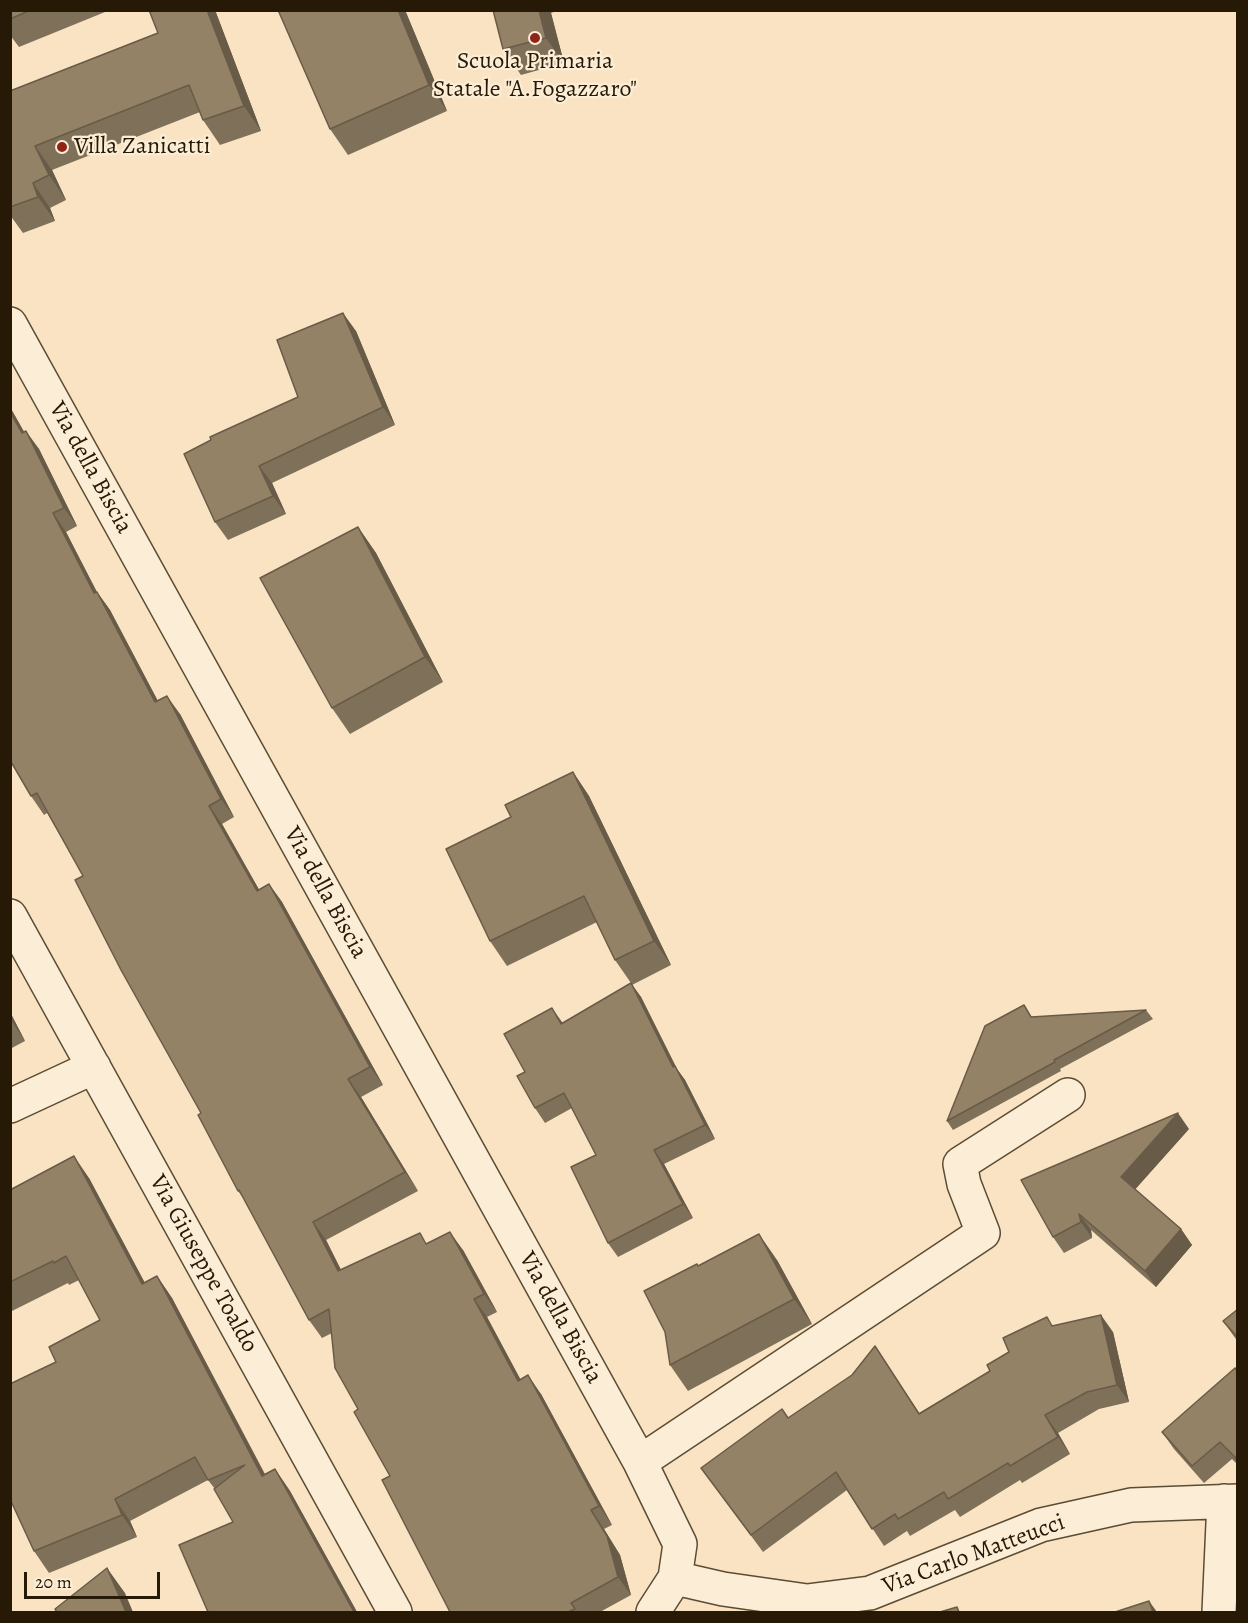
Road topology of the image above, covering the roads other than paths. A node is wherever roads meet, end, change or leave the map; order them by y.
1 (10, 324) edge
2 (10, 916) edge
3 (94, 1067) junction
4 (1068, 1095) dead end
5 (10, 1106) edge
6 (640, 1462) junction
7 (1231, 1501) edge
8 (675, 1578) junction
9 (808, 1607) edge
10 (395, 1612) edge
11 (653, 1612) edge
12 (1219, 1612) edge

1 - 6 street, Via della Biscia
2 - 3 street, Via Giuseppe Toaldo
3 - 5 street
3 - 10 street, Via Giuseppe Toaldo
4 - 6 street
6 - 8 street, Via della Biscia
7 - 9 street, Via Carlo Matteucci
7 - 12 street
8 - 9 street, Via Carlo Matteucci
8 - 11 street, Via della Biscia

